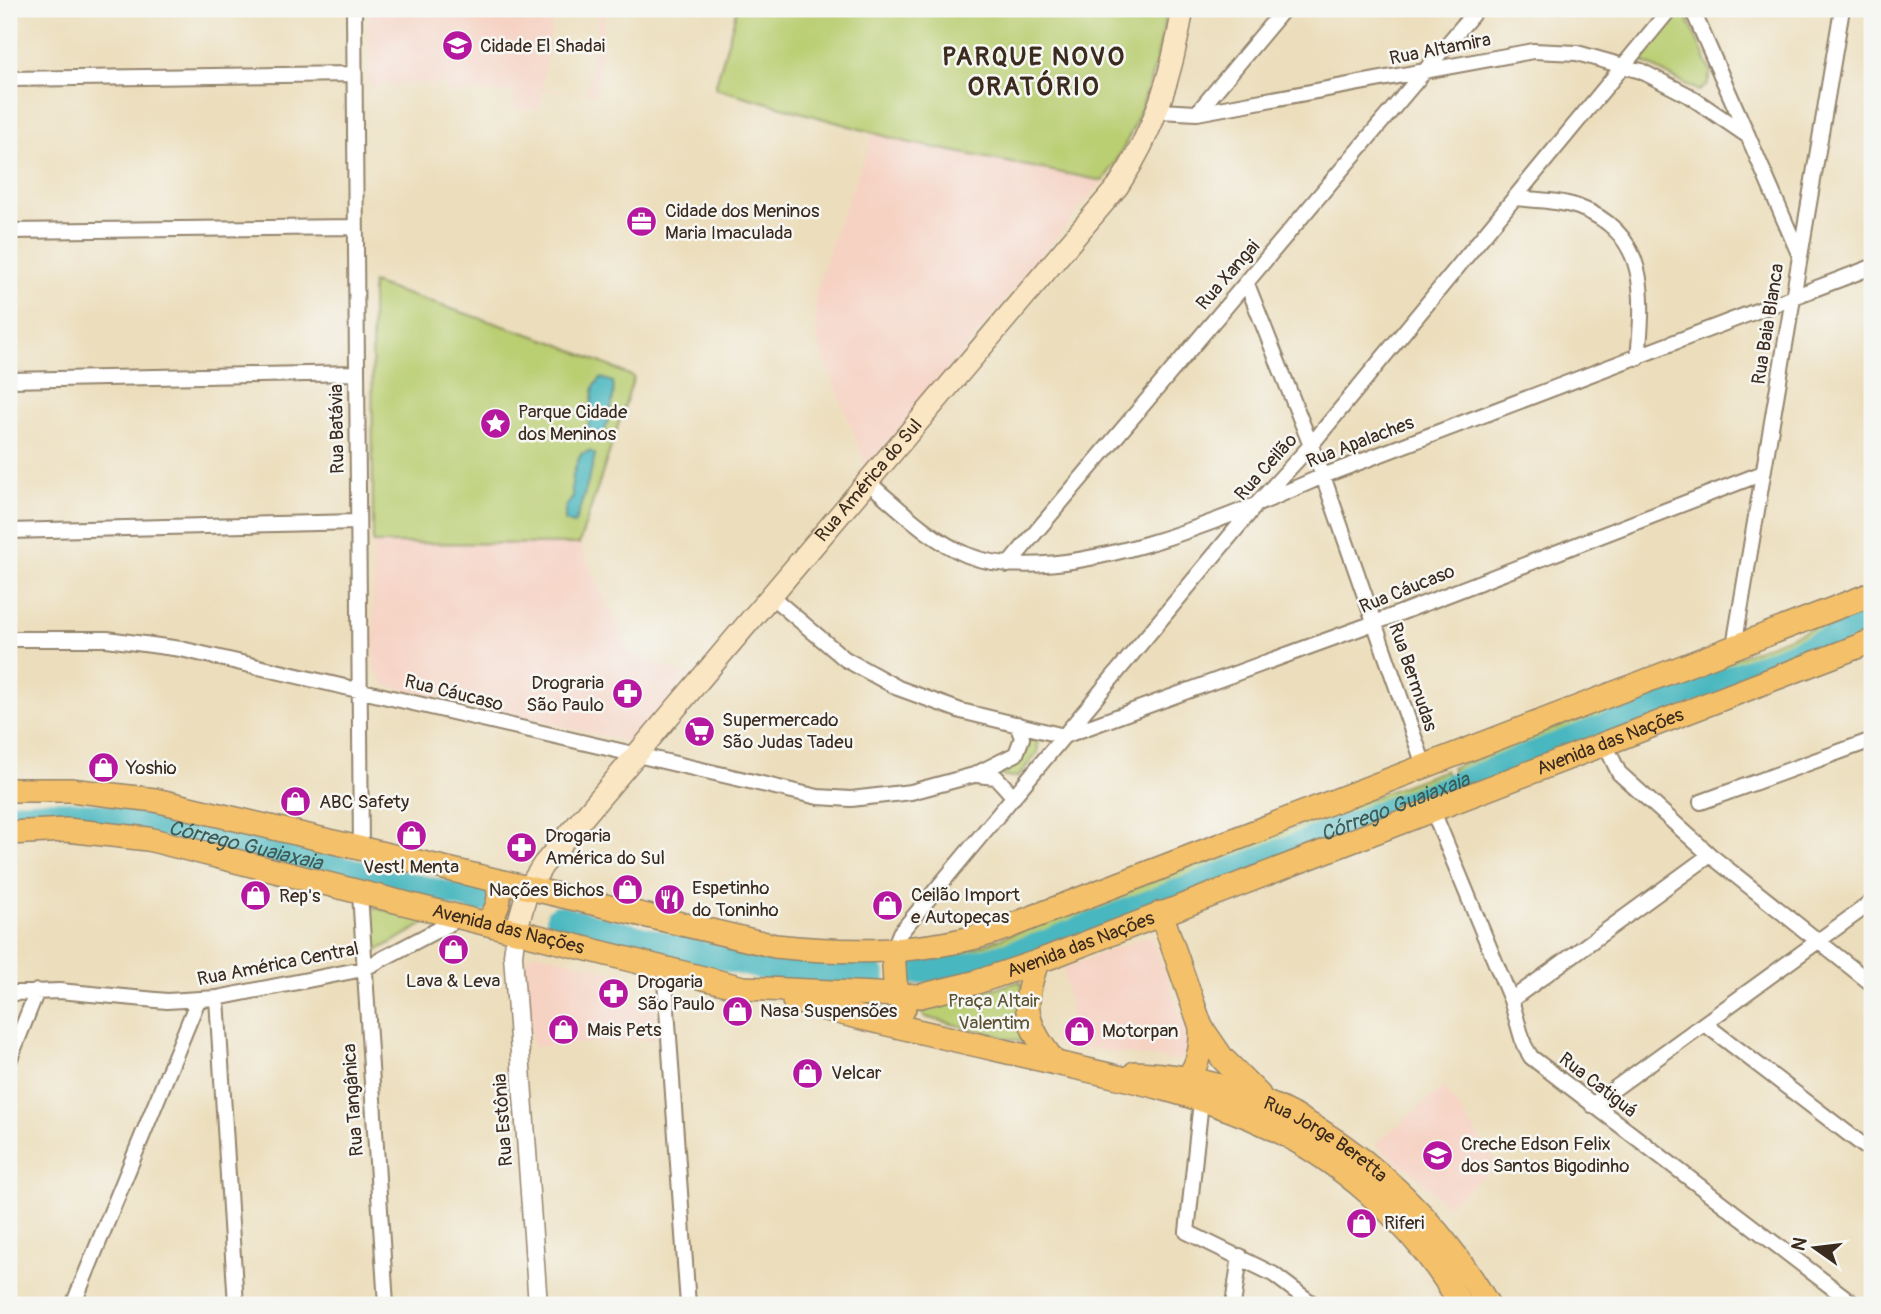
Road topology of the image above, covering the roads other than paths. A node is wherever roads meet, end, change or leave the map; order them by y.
1 (354, 9) edge
2 (1183, 9) edge
3 (1284, 9) edge
4 (1477, 9) edge
5 (1670, 9) edge
6 (1692, 9) edge
7 (1842, 9) edge
8 (1622, 64) junction
9 (1423, 72) junction
10 (354, 74) junction
11 (9, 79) edge
12 (1159, 111) junction
13 (1197, 113) junction
14 (1748, 136) junction
15 (1514, 198) junction
16 (354, 227) junction
17 (9, 232) edge
18 (1799, 254) junction
19 (1872, 267) edge
20 (1247, 284) junction
21 (1793, 299) junction
22 (1638, 358) junction
23 (356, 373) junction
24 (9, 380) edge
25 (1311, 445) junction
26 (1763, 473) junction
27 (1323, 476) junction
28 (869, 483) junction
29 (1256, 505) junction
30 (358, 522) junction
31 (9, 531) edge
32 (1008, 565) junction
33 (1872, 594) edge
34 (772, 597) junction
35 (1374, 623) junction
36 (9, 639) edge
37 (1872, 641) edge
38 (1734, 646) junction
39 (359, 690) junction
40 (1017, 724) junction
41 (1064, 736) junction
42 (1872, 740) edge
43 (1605, 744) junction
44 (636, 757) junction
45 (1425, 768) junction
46 (974, 775) junction
47 (9, 790) edge
48 (1014, 797) junction
49 (1701, 802) dead end
50 (1432, 809) junction
51 (9, 833) edge
52 (361, 849) junction
53 (1710, 855) junction
54 (497, 882) junction
55 (528, 890) junction
56 (360, 893) junction
57 (1872, 902) edge
58 (1160, 913) junction
59 (460, 918) junction
60 (484, 923) junction
61 (516, 931) junction
62 (1817, 943) junction
63 (893, 951) junction
64 (1037, 962) junction
65 (664, 967) junction
66 (363, 969) junction
67 (1872, 984) edge
68 (743, 988) junction
69 (37, 991) junction
70 (9, 993) edge
71 (899, 997) junction
72 (217, 998) junction
73 (198, 1000) junction
74 (1511, 1000) junction
75 (1705, 1024) junction
76 (1201, 1027) junction
77 (928, 1032) junction
78 (9, 1061) edge
79 (1055, 1063) junction
80 (1103, 1073) junction
81 (1188, 1077) junction
82 (1201, 1101) junction
83 (1267, 1103) junction
84 (1592, 1105) junction
85 (1872, 1152) edge
86 (1240, 1256) junction
87 (81, 1285) junction
88 (73, 1305) edge
89 (82, 1305) edge
90 (236, 1305) edge
91 (386, 1305) edge
92 (538, 1305) edge
93 (688, 1305) edge
94 (1233, 1305) edge
95 (1314, 1305) edge
96 (1461, 1305) edge
97 (1488, 1305) edge
98 (1855, 1305) edge

1 - 10 street, Rua Batávia
2 - 12 main road, Rua América do Sul
3 - 13 street
4 - 9 street, Rua Xangai
5 - 8 street, Rua Ceilão
6 - 14 street
7 - 18 street, Rua Baia Blanca
8 - 9 street, Rua Altamira
8 - 14 street, Rua Altamira
8 - 15 street, Rua Ceilão
9 - 13 street, Rua Altamira
9 - 20 street, Rua Xangai
10 - 11 street
10 - 16 street, Rua Batávia
12 - 13 street, Rua Altamira
12 - 28 main road, Rua América do Sul
14 - 18 street
15 - 22 street
15 - 25 street, Rua Ceilão
16 - 17 street
16 - 23 street, Rua Batávia
18 - 21 street, Rua Baia Blanca
19 - 21 street, Rua Apalaches
20 - 25 street, Rua Bermudas
20 - 32 street, Rua Xangai
21 - 22 street, Rua Apalaches
21 - 26 street, Rua Baia Blanca
22 - 27 street, Rua Apalaches
23 - 24 street
23 - 30 street, Rua Batávia
25 - 27 street, Rua Bermudas
25 - 29 street, Rua Ceilão
26 - 35 street, Rua Cáucaso
26 - 38 street, Rua Baia Blanca
27 - 29 street, Rua Apalaches
27 - 35 street, Rua Bermudas
28 - 32 street, Rua Apalaches
28 - 34 main road, Rua América do Sul
29 - 32 street, Rua Apalaches
29 - 41 street, Rua Ceilão
30 - 31 street
30 - 39 street, Rua Batávia
33 - 38 main road
34 - 40 street
34 - 44 main road, Rua América do Sul
35 - 41 street, Rua Cáucaso
35 - 45 street, Rua Bermudas
36 - 39 street, Rua Cáucaso
37 - 43 main road, Avenida das Nações
38 - 45 main road
39 - 44 street, Rua Cáucaso
39 - 52 street, Rua Batávia
40 - 41 street
40 - 46 street, Rua Cáucaso
41 - 48 street, Rua Ceilão
42 - 49 street
43 - 50 main road, Avenida das Nações
43 - 53 street
44 - 46 street, Rua Cáucaso
44 - 55 main road, Rua América do Sul
45 - 63 main road
46 - 48 street
47 - 52 main road
48 - 63 street, Rua Ceilão
50 - 58 main road, Avenida das Nações
50 - 74 street, Rua Catiguá
51 - 56 main road, Avenida das Nações
52 - 54 main road
53 - 62 street
53 - 74 street
54 - 55 main road
54 - 60 main road
55 - 61 main road, Rua América do Sul
55 - 63 main road
56 - 59 main road, Avenida das Nações
56 - 66 street, Rua Tangânica
57 - 62 street
58 - 64 main road, Avenida das Nações
58 - 76 main road
59 - 60 main road, Avenida das Nações
59 - 66 street, Rua América Central
60 - 61 main road, Avenida das Nações
61 - 65 main road, Avenida das Nações
61 - 92 street, Rua Estônia
62 - 67 street
62 - 75 street
63 - 71 main road
64 - 71 main road, Avenida das Nações
64 - 79 main road
65 - 68 main road, Avenida das Nações
65 - 93 street
66 - 72 street, Rua América Central
66 - 91 street, Rua Tangânica
68 - 71 main road, Avenida das Nações
68 - 77 main road, Rua Jorge Beretta
69 - 70 street, Rua América Central
69 - 73 street, Rua América Central
69 - 78 street
71 - 77 main road
72 - 73 street, Rua América Central
72 - 90 street
73 - 87 street
74 - 84 street, Rua Catiguá
75 - 84 street
75 - 85 street
76 - 81 main road
76 - 83 main road
77 - 79 main road, Rua Jorge Beretta
79 - 80 main road, Rua Jorge Beretta
80 - 81 main road, Rua Jorge Beretta
80 - 82 main road, Rua Jorge Beretta
81 - 83 main road, Rua Jorge Beretta
82 - 86 street
82 - 96 main road, Rua Jorge Beretta
83 - 97 main road, Rua Jorge Beretta
84 - 98 street, Rua Catiguá
86 - 94 street
86 - 95 street
87 - 88 street
87 - 89 street

